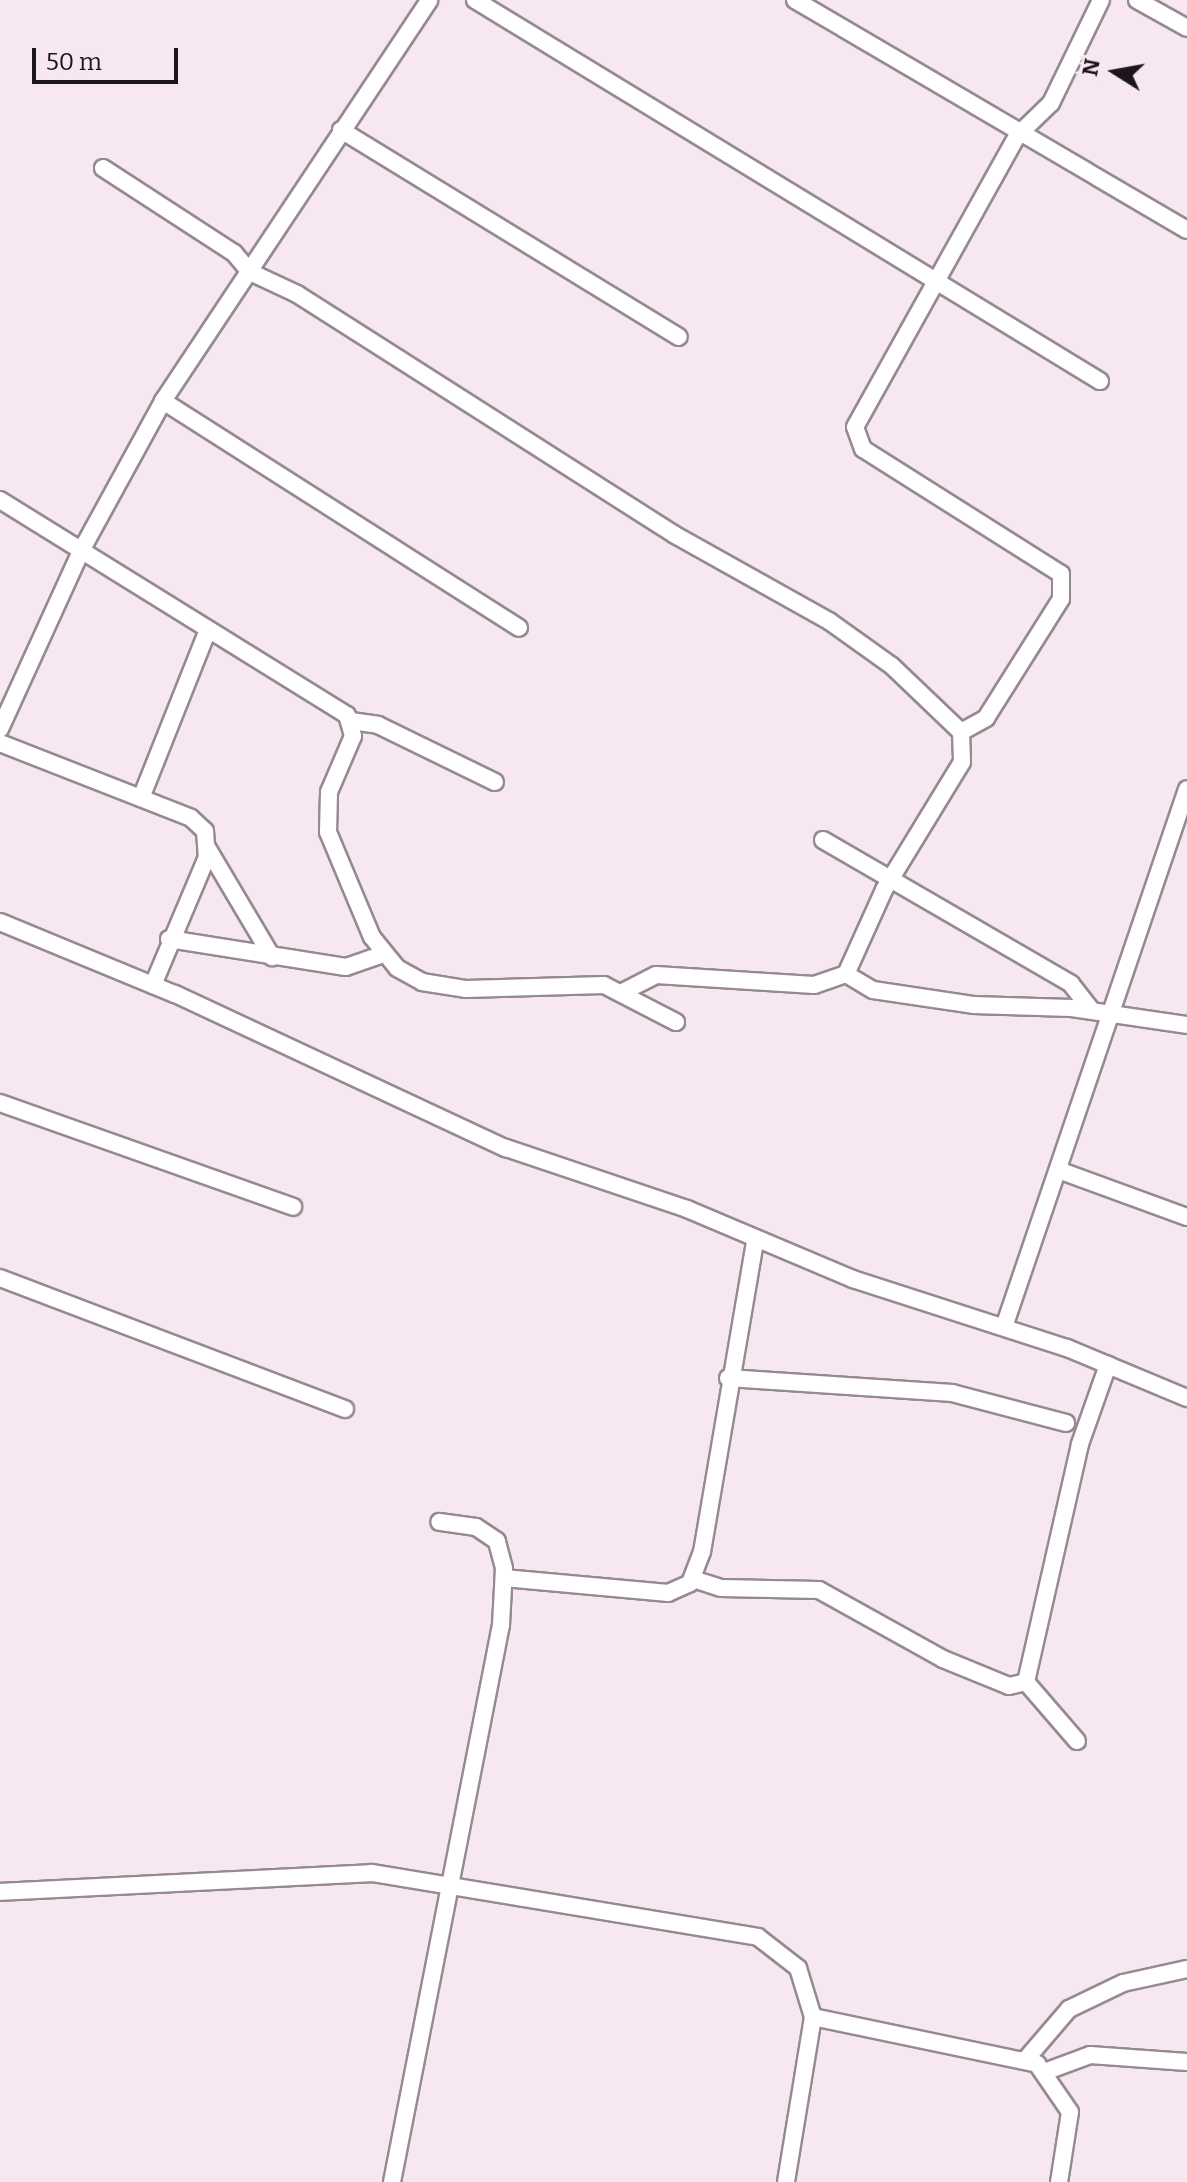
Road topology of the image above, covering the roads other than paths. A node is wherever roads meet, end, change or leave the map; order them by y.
1 (429, 0) edge
2 (475, 0) edge
3 (795, 0) edge
4 (1101, 0) edge
5 (1137, 0) edge
6 (1187, 28) edge
7 (341, 130) junction
8 (1017, 136) junction
9 (103, 168) dead end
10 (1187, 230) edge
11 (250, 272) junction
12 (935, 280) junction
13 (679, 337) dead end
14 (1100, 381) dead end
15 (163, 401) junction
16 (0, 500) edge
17 (81, 551) junction
18 (519, 628) dead end
19 (207, 632) junction
20 (351, 721) junction
21 (0, 729) edge
22 (961, 732) junction
23 (0, 743) edge
24 (495, 782) dead end
25 (1187, 789) edge
26 (141, 798) junction
27 (823, 840) dead end
28 (208, 849) junction
29 (890, 881) junction
30 (0, 922) edge
31 (169, 939) junction
32 (383, 954) junction
33 (272, 957) junction
34 (846, 974) junction
35 (153, 985) junction
36 (625, 991) junction
37 (1092, 1011) junction
38 (1113, 1016) junction
39 (676, 1022) dead end
40 (1187, 1025) edge
41 (0, 1103) edge
42 (1061, 1171) junction
43 (293, 1207) dead end
44 (1187, 1217) edge
45 (755, 1241) junction
46 (0, 1278) edge
47 (1004, 1327) junction
48 (1108, 1365) junction
49 (728, 1378) junction
50 (1187, 1398) edge
51 (345, 1409) dead end
52 (1066, 1423) dead end
53 (439, 1522) dead end
54 (693, 1579) junction
55 (504, 1581) junction
56 (1026, 1682) junction
57 (1077, 1741) dead end
58 (453, 1884) junction
59 (0, 1890) edge
60 (1187, 1969) edge
61 (813, 2017) junction
62 (1027, 2058) junction
63 (1187, 2062) edge
64 (1047, 2071) junction
65 (392, 2182) edge
66 (786, 2182) edge
67 (1059, 2182) edge

1 - 7 street
2 - 12 street
3 - 8 street
4 - 8 street
5 - 6 street
7 - 11 street
7 - 13 street
8 - 10 street
8 - 12 street
9 - 11 street
11 - 15 street
11 - 22 street
12 - 14 street
12 - 22 street
15 - 17 street
15 - 18 street
16 - 17 street
17 - 19 street
17 - 21 street
19 - 20 street
19 - 26 street
20 - 24 street
20 - 32 street
22 - 29 street
23 - 26 street
25 - 38 street
26 - 28 street
27 - 29 street
28 - 31 street
28 - 33 street
29 - 34 street
29 - 37 street
30 - 35 street
31 - 33 street
31 - 35 street
32 - 33 street
32 - 36 street
34 - 36 street
34 - 37 street
35 - 45 street
36 - 39 street
37 - 38 street
38 - 40 street
38 - 42 street
41 - 43 street
42 - 44 street
42 - 47 street
45 - 47 street
45 - 49 street
46 - 51 street
47 - 48 street
48 - 50 street
48 - 56 street
49 - 52 street
49 - 54 street
53 - 55 street
54 - 55 street
54 - 56 street
55 - 58 street
56 - 57 street
58 - 59 street
58 - 61 street
58 - 65 street
60 - 62 street
61 - 62 street
61 - 66 street
62 - 64 street
63 - 64 street
64 - 67 street

